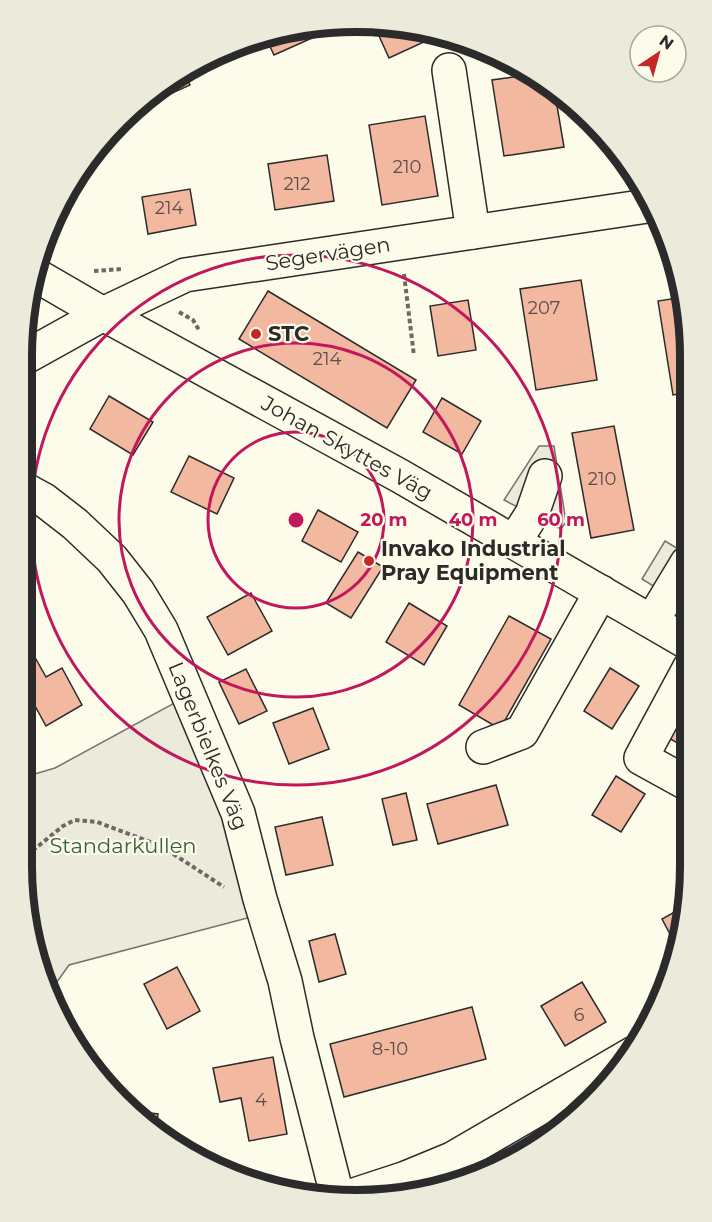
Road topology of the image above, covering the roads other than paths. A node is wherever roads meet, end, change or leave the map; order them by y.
1 (449, 70) dead end
2 (644, 206) edge
3 (473, 232) junction
4 (41, 278) edge
5 (103, 314) junction
6 (32, 353) edge
7 (544, 476) dead end
8 (32, 493) edge
9 (514, 542) junction
10 (680, 575) edge
11 (601, 592) junction
12 (652, 621) junction
13 (680, 638) edge
14 (680, 685) edge
15 (483, 747) dead end
16 (680, 779) edge
17 (600, 1080) edge
18 (567, 1107) edge
19 (338, 1190) edge
20 (368, 1190) edge

1 - 3 street
2 - 3 street, Segervägen
3 - 5 street, Segervägen
4 - 5 street, Johan Skyttes Väg
5 - 6 street, Segervägen
5 - 9 street, Johan Skyttes Väg
7 - 9 street
8 - 19 street, Lagerbielkes Väg
9 - 11 street, Johan Skyttes Väg
10 - 12 street
11 - 12 street, Johan Skyttes Väg
11 - 15 street
12 - 13 street, Johan Skyttes Väg
14 - 16 street
17 - 18 street
18 - 20 street

